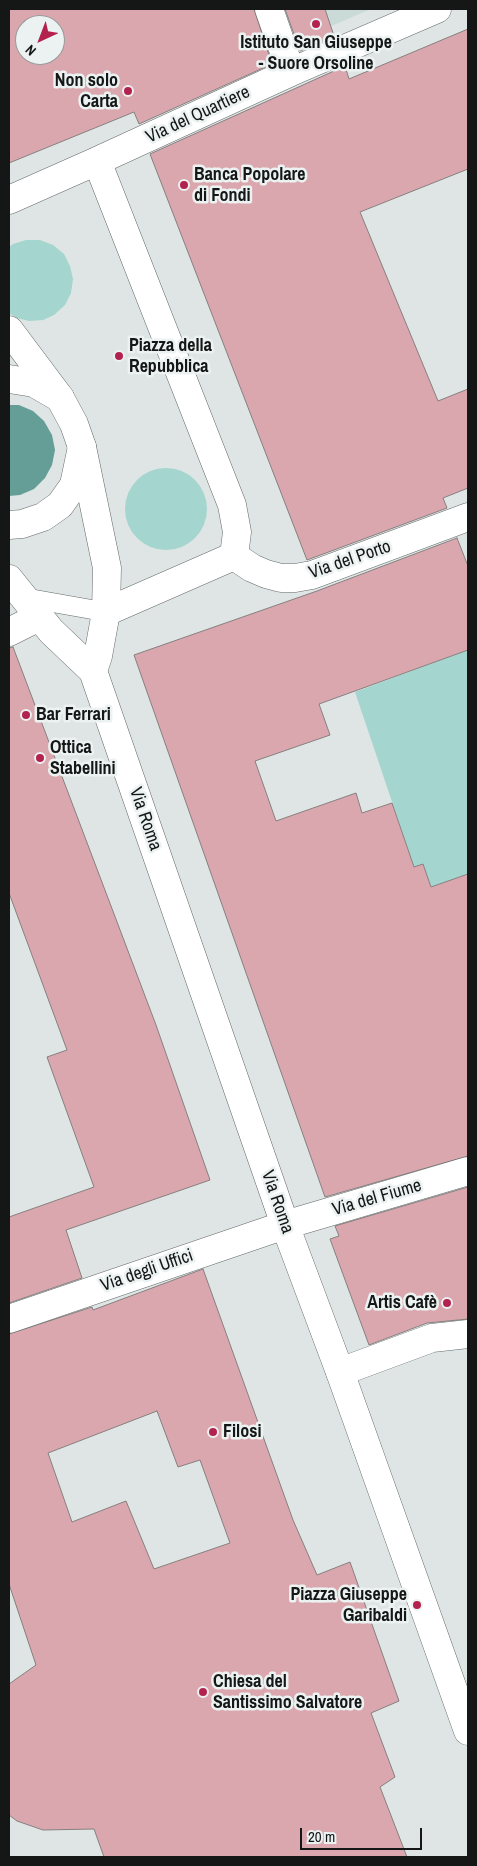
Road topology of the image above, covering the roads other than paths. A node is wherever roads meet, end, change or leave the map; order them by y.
1 (268, 9) edge
2 (437, 9) edge
3 (291, 72) junction
4 (97, 161) junction
5 (9, 200) edge
6 (9, 330) edge
7 (9, 379) edge
8 (60, 398) junction
9 (82, 448) junction
10 (468, 517) edge
11 (9, 525) edge
12 (234, 556) junction
13 (20, 596) edge
14 (106, 612) junction
15 (9, 632) edge
16 (93, 671) junction
17 (468, 1171) edge
18 (285, 1224) junction
19 (9, 1319) edge
20 (468, 1334) edge
21 (340, 1372) junction
22 (468, 1731) edge

1 - 3 street
2 - 3 street, Via del Quartiere
3 - 4 street, Via del Quartiere
4 - 5 street
4 - 12 street
6 - 8 street
7 - 8 street
8 - 9 street
9 - 11 street
9 - 14 street
10 - 12 street, Via del Porto
12 - 14 street
13 - 14 lane
13 - 15 street
13 - 16 street, Via Roma
14 - 16 street
16 - 18 street, Via Roma
17 - 18 street, Via del Fiume
18 - 19 street, Via degli Uffici
18 - 21 street, Via Roma
20 - 21 street
21 - 22 street, Via Roma

